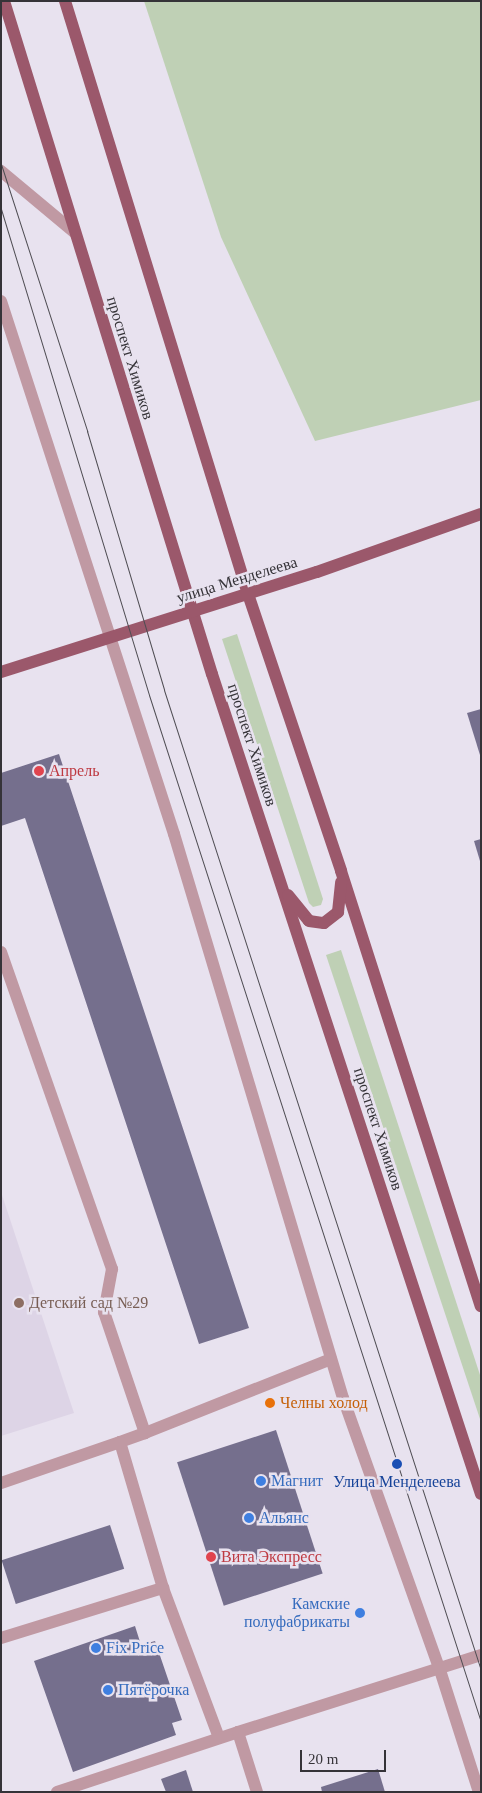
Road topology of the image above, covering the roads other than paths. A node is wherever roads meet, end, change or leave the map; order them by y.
1 (4, 1) edge
2 (65, 1) edge
3 (1, 171) edge
4 (74, 232) junction
5 (1, 301) edge
6 (481, 514) edge
7 (248, 594) junction
8 (192, 611) junction
9 (109, 637) junction
10 (1, 672) edge
11 (341, 870) junction
12 (279, 880) junction
13 (1, 952) edge
14 (481, 1306) edge
15 (331, 1359) junction
16 (145, 1433) junction
17 (120, 1442) junction
18 (1, 1482) edge
19 (481, 1494) edge
20 (163, 1588) junction
21 (1, 1638) edge
22 (481, 1655) edge
23 (439, 1667) junction
24 (238, 1732) junction
25 (219, 1738) junction
26 (57, 1792) edge
27 (257, 1792) edge
28 (479, 1792) edge

1 - 4 main road, проспект Химиков
2 - 7 main road
3 - 4 lane
4 - 8 main road, проспект Химиков
5 - 9 lane
6 - 7 main road, улица Менделеева
7 - 8 main road, улица Менделеева
7 - 11 main road
8 - 9 main road, улица Менделеева
8 - 12 main road, проспект Химиков
9 - 10 main road, улица Менделеева
9 - 15 lane
11 - 12 main road
11 - 14 main road
12 - 19 main road, проспект Химиков
13 - 16 lane
15 - 16 lane
15 - 23 lane
16 - 17 lane
17 - 18 lane
17 - 20 lane
20 - 21 lane
20 - 25 lane
22 - 23 lane
23 - 24 lane
23 - 28 lane
24 - 25 lane
24 - 27 lane
25 - 26 lane

